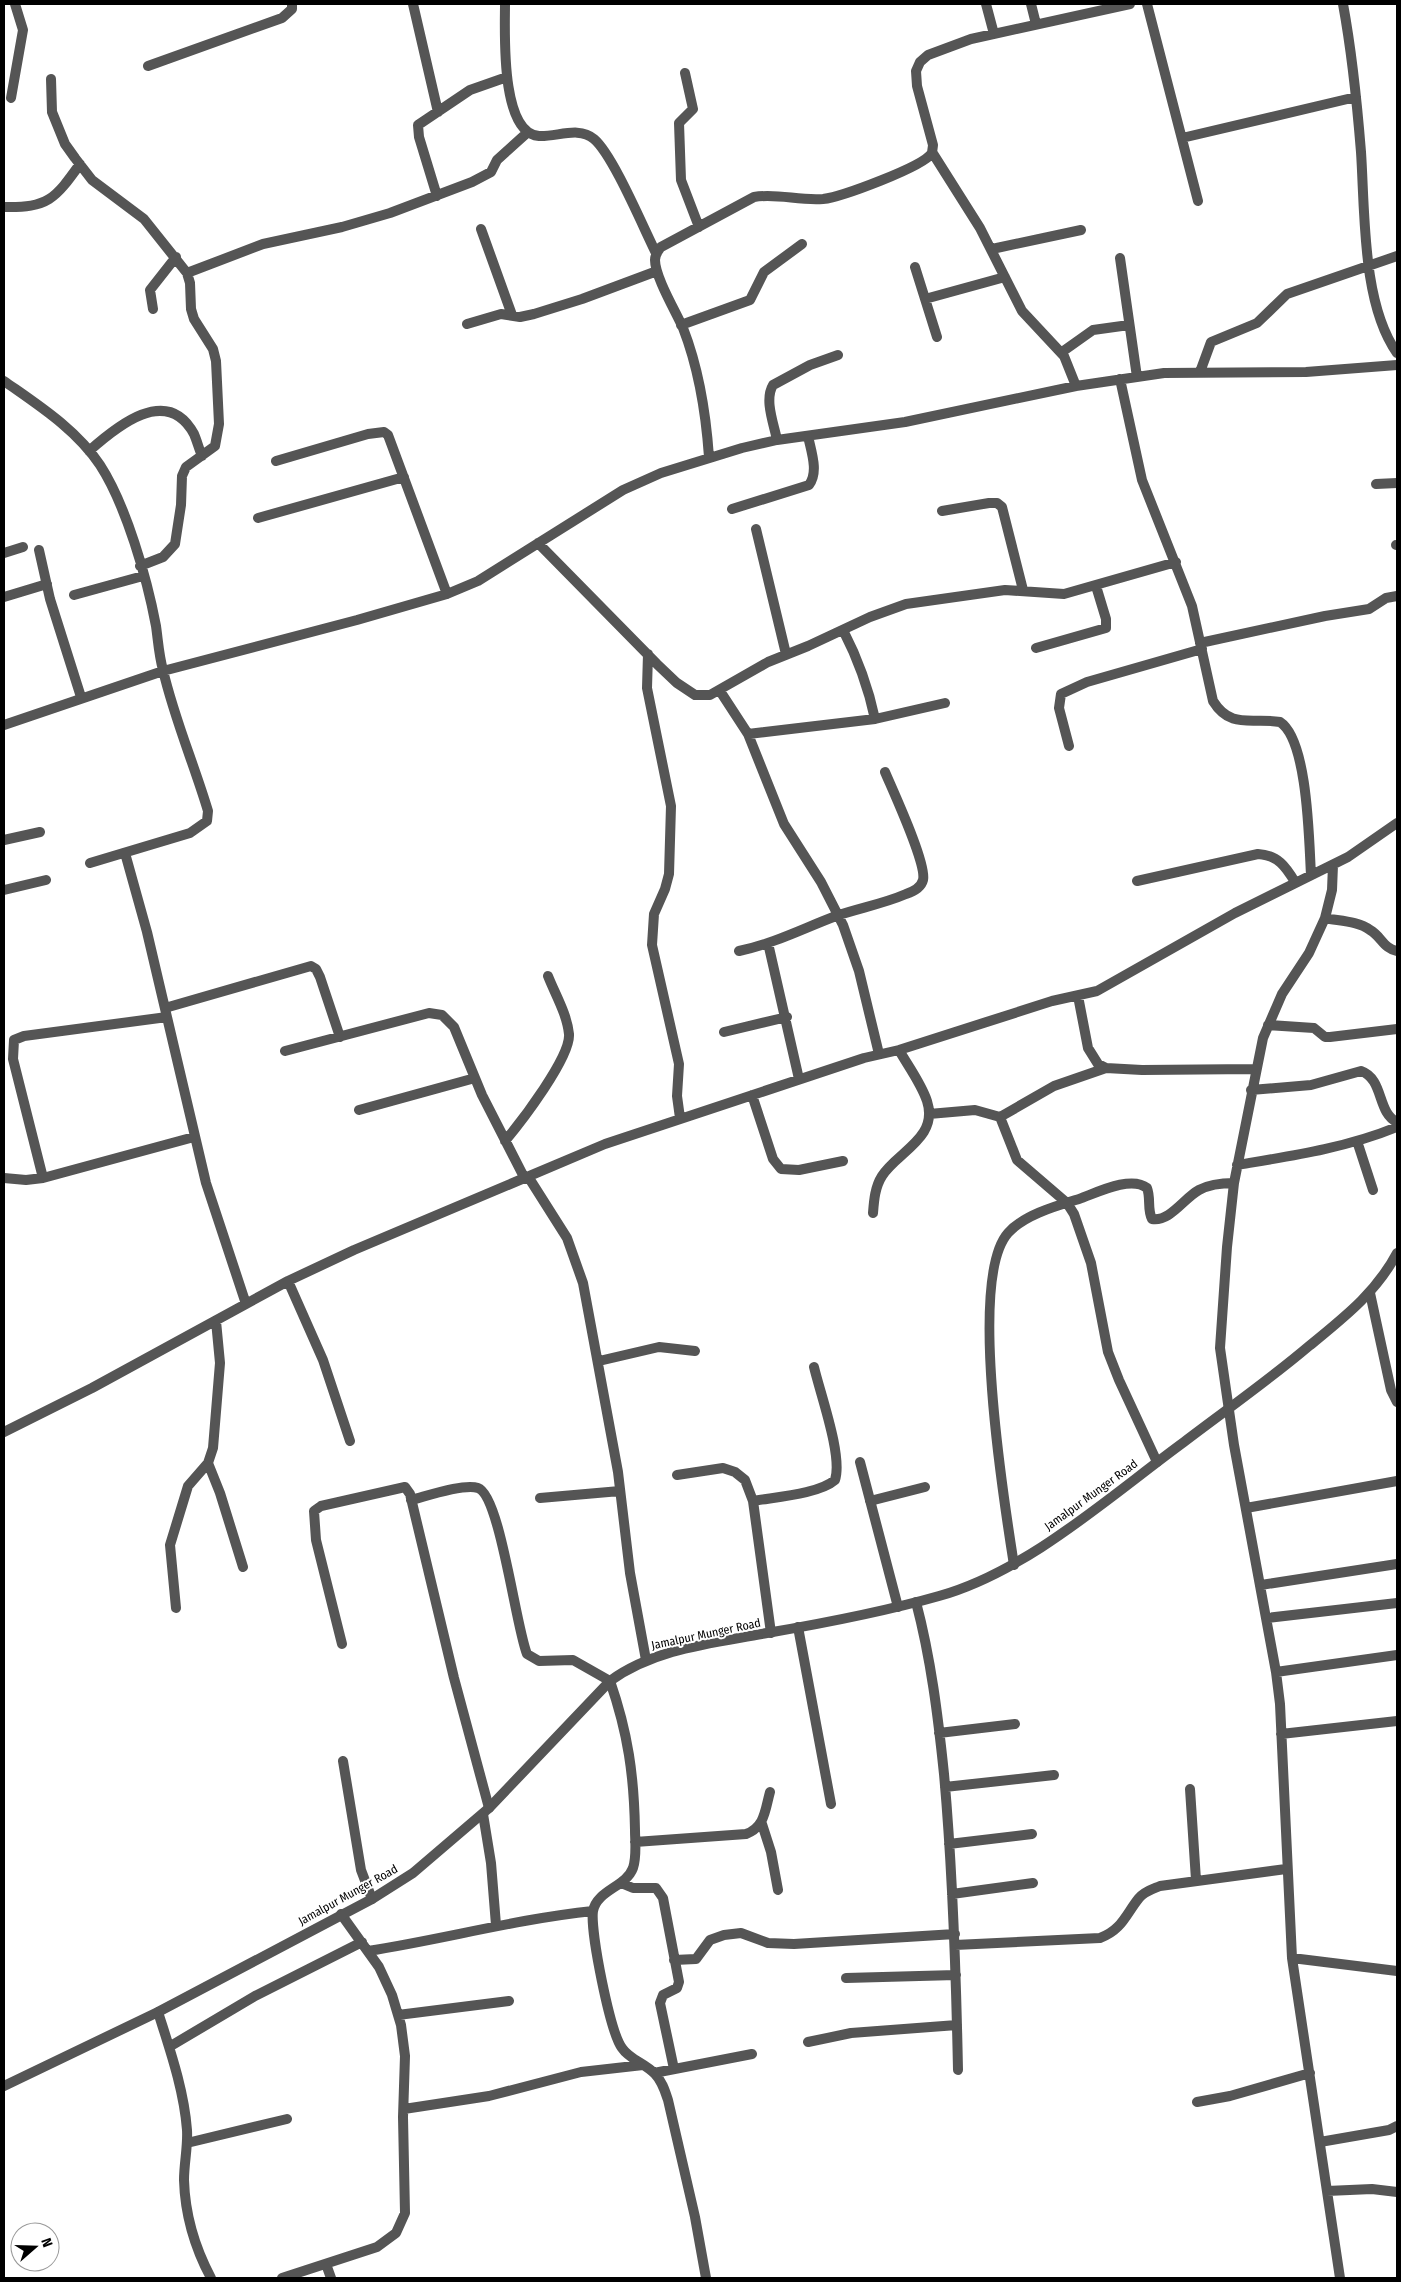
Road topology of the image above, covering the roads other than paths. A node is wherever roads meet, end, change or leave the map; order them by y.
1 (15, 4) edge
2 (292, 4) edge
3 (413, 4) edge
4 (505, 4) edge
5 (986, 4) edge
6 (1031, 4) edge
7 (1130, 4) edge
8 (1147, 4) edge
9 (1343, 4) edge
10 (1036, 24) junction
11 (994, 34) junction
12 (148, 66) dead end
13 (685, 73) dead end
14 (507, 77) junction
15 (51, 79) dead end
16 (1356, 97) junction
17 (11, 98) dead end
18 (438, 112) junction
19 (528, 132) junction
20 (1182, 138) junction
21 (932, 152) junction
22 (80, 164) junction
23 (437, 196) junction
24 (1198, 201) dead end
25 (4, 207) edge
26 (699, 227) junction
27 (482, 229) dead end
28 (1081, 230) dead end
29 (802, 244) dead end
30 (992, 249) junction
31 (656, 253) junction
32 (1397, 256) edge
33 (176, 257) junction
34 (1120, 258) dead end
35 (1370, 266) junction
36 (915, 267) dead end
37 (657, 271) junction
38 (187, 273) junction
39 (1005, 278) junction
40 (925, 299) junction
41 (153, 309) dead end
42 (512, 315) junction
43 (467, 324) dead end
44 (1130, 324) junction
45 (681, 325) junction
46 (937, 337) dead end
47 (1062, 352) junction
48 (1397, 353) edge
49 (838, 355) dead end
50 (1397, 365) edge
51 (1200, 372) junction
52 (1137, 377) junction
53 (1120, 379) junction
54 (4, 380) edge
55 (1076, 386) junction
56 (808, 436) junction
57 (778, 440) junction
58 (89, 452) junction
59 (202, 456) junction
60 (709, 457) junction
61 (276, 461) dead end
62 (404, 477) junction
63 (1397, 483) edge
64 (1376, 484) dead end
65 (732, 509) dead end
66 (942, 512) dead end
67 (258, 518) dead end
68 (756, 529) dead end
69 (538, 542) junction
70 (23, 547) dead end
71 (40, 550) dead end
72 (4, 553) edge
73 (1176, 562) junction
74 (142, 571) junction
75 (47, 584) junction
76 (1096, 586) junction
77 (1023, 590) junction
78 (447, 594) junction
79 (74, 595) dead end
80 (1397, 596) edge
81 (4, 597) edge
82 (843, 630) junction
83 (1201, 646) junction
84 (1036, 648) dead end
85 (648, 654) junction
86 (786, 654) junction
87 (163, 671) junction
88 (720, 691) junction
89 (81, 697) junction
90 (945, 703) dead end
91 (875, 718) junction
92 (4, 725) edge
93 (748, 734) junction
94 (1070, 746) dead end
95 (885, 772) dead end
96 (1397, 823) edge
97 (40, 832) dead end
98 (4, 840) edge
99 (125, 853) junction
100 (90, 863) dead end
101 (1332, 865) junction
102 (1311, 875) junction
103 (46, 880) dead end
104 (1137, 881) dead end
105 (1295, 882) junction
106 (4, 890) edge
107 (839, 915) junction
108 (1325, 918) junction
109 (768, 943) junction
110 (739, 951) dead end
111 (1397, 952) edge
112 (548, 976) dead end
113 (1078, 996) junction
114 (166, 1012) junction
115 (786, 1017) junction
116 (1268, 1025) junction
117 (1397, 1029) edge
118 (724, 1032) dead end
119 (340, 1037) junction
120 (899, 1050) junction
121 (285, 1051) dead end
122 (879, 1054) junction
123 (1106, 1068) junction
124 (1256, 1069) junction
125 (475, 1078) junction
126 (799, 1079) junction
127 (1251, 1090) junction
128 (752, 1095) junction
129 (359, 1110) dead end
130 (929, 1114) junction
131 (1000, 1117) junction
132 (680, 1118) junction
133 (1397, 1122) edge
134 (1397, 1127) edge
135 (194, 1137) junction
136 (505, 1141) junction
137 (1357, 1141) junction
138 (843, 1161) dead end
139 (1237, 1164) junction
140 (4, 1178) edge
141 (43, 1178) junction
142 (527, 1179) junction
143 (1234, 1182) junction
144 (1373, 1190) dead end
145 (1067, 1203) junction
146 (873, 1213) dead end
147 (1397, 1253) edge
148 (288, 1281) junction
149 (1370, 1292) junction
150 (246, 1304) junction
151 (216, 1321) junction
152 (695, 1351) dead end
153 (599, 1361) junction
154 (814, 1366) dead end
155 (1397, 1402) edge
156 (1229, 1408) junction
157 (4, 1432) edge
158 (350, 1441) dead end
159 (860, 1462) dead end
160 (1157, 1462) junction
161 (208, 1463) junction
162 (677, 1474) dead end
163 (1397, 1481) edge
164 (925, 1487) dead end
165 (620, 1491) junction
166 (540, 1498) dead end
167 (411, 1500) junction
168 (753, 1501) junction
169 (870, 1501) junction
170 (1246, 1508) junction
171 (1397, 1564) edge
172 (1014, 1565) junction
173 (242, 1567) dead end
174 (1261, 1585) junction
175 (916, 1602) junction
176 (1397, 1603) edge
177 (898, 1607) junction
178 (176, 1608) dead end
179 (1267, 1618) junction
180 (798, 1627) junction
181 (771, 1633) junction
182 (342, 1644) dead end
183 (1397, 1655) edge
184 (646, 1660) junction
185 (1276, 1672) junction
186 (610, 1681) junction
187 (1397, 1721) edge
188 (1015, 1724) dead end
189 (939, 1733) junction
190 (1281, 1734) junction
191 (343, 1761) dead end
192 (1054, 1775) dead end
193 (945, 1788) junction
194 (1190, 1789) dead end
195 (770, 1792) dead end
196 (831, 1804) dead end
197 (486, 1811) junction
198 (762, 1824) junction
199 (1032, 1834) dead end
200 (635, 1842) junction
201 (950, 1844) junction
202 (1286, 1869) junction
203 (1196, 1880) junction
204 (621, 1883) junction
205 (1033, 1883) dead end
206 (778, 1890) dead end
207 (952, 1894) junction
208 (372, 1899) junction
209 (593, 1911) junction
210 (341, 1914) junction
211 (496, 1925) junction
212 (955, 1940) junction
213 (362, 1942) junction
214 (368, 1951) junction
215 (1292, 1958) junction
216 (674, 1960) junction
217 (1397, 1970) edge
218 (956, 1975) junction
219 (846, 1978) dead end
220 (509, 2000) dead end
221 (158, 2012) junction
222 (398, 2015) junction
223 (957, 2025) junction
224 (808, 2042) dead end
225 (168, 2047) junction
226 (752, 2054) dead end
227 (643, 2065) junction
228 (674, 2069) junction
229 (958, 2070) dead end
230 (654, 2073) junction
231 (1310, 2073) junction
232 (4, 2086) edge
233 (1197, 2102) dead end
234 (404, 2109) junction
235 (287, 2119) dead end
236 (1397, 2126) edge
237 (1320, 2142) junction
238 (186, 2143) junction
239 (1328, 2191) junction
240 (1397, 2192) edge
241 (326, 2264) junction
242 (211, 2278) edge
243 (282, 2278) edge
244 (331, 2278) edge
245 (706, 2278) edge
246 (1340, 2278) edge

1 - 17 street
2 - 12 street
3 - 18 street
4 - 14 street
5 - 11 street
6 - 10 street
7 - 10 street
8 - 20 street
9 - 16 street
10 - 11 street
11 - 21 street
13 - 26 street
14 - 18 street
14 - 19 street
15 - 22 street
16 - 20 street
16 - 35 street
18 - 23 street
19 - 23 street
19 - 31 street
20 - 24 street
21 - 26 street
21 - 30 street
22 - 25 street
22 - 33 street
23 - 38 street
26 - 31 street
27 - 42 street
28 - 30 street
29 - 45 street
30 - 39 street
31 - 37 street
32 - 35 street
33 - 38 street
33 - 41 street
34 - 44 street
35 - 48 street
35 - 51 street
36 - 40 street
37 - 42 street
37 - 45 street
38 - 59 street
39 - 40 street
39 - 47 street
40 - 46 street
42 - 43 street
44 - 47 street
44 - 52 street
45 - 60 street
47 - 55 street
49 - 57 street
50 - 51 street
51 - 52 street
52 - 53 street
53 - 55 street
53 - 73 street
54 - 58 street
55 - 56 street
56 - 57 street
56 - 65 street
57 - 60 street
58 - 59 street
58 - 74 street
59 - 74 street
60 - 69 street
61 - 62 street
62 - 67 street
62 - 78 street
63 - 64 street
66 - 77 street
68 - 86 street
69 - 78 street
69 - 85 street
70 - 72 street
71 - 75 street
73 - 76 street
73 - 83 street
74 - 79 street
74 - 87 street
75 - 81 street
75 - 89 street
76 - 77 street
76 - 84 street
77 - 82 street
78 - 87 street
80 - 83 street
82 - 86 street
82 - 91 street
83 - 94 street
83 - 102 street
85 - 88 street
85 - 132 street
86 - 88 street
87 - 89 street
87 - 99 street
88 - 93 street
89 - 92 street
90 - 91 street
91 - 93 street
93 - 107 street
95 - 107 street
96 - 101 street
97 - 98 street
99 - 100 street
99 - 114 street
101 - 102 street
101 - 108 street
102 - 105 street
103 - 106 street
104 - 105 street
105 - 113 street
107 - 109 street
107 - 122 street
108 - 111 street
108 - 116 street
109 - 110 street
109 - 115 street
112 - 136 street
113 - 120 street
113 - 123 street
114 - 119 street
114 - 135 street
114 - 141 street
115 - 118 street
115 - 126 street
116 - 117 street
116 - 124 street
119 - 121 street
119 - 125 street
120 - 122 street
120 - 130 street
122 - 126 street
123 - 124 street
123 - 131 street
124 - 127 street
125 - 129 street
125 - 136 street
126 - 128 street
127 - 133 street
127 - 139 street
128 - 132 street
128 - 138 street
130 - 131 street
130 - 146 street
131 - 145 street
132 - 142 street
134 - 137 street
135 - 141 street
135 - 150 street
136 - 142 street
137 - 139 street
137 - 144 street
139 - 143 street
140 - 141 street
142 - 148 street
142 - 153 street
143 - 145 street
143 - 156 street
145 - 160 street
145 - 172 street
147 - 149 street, Jamalpur Munger Road
148 - 150 street
148 - 158 street
149 - 155 street
149 - 156 street, Jamalpur Munger Road
150 - 151 street
151 - 157 street
151 - 161 street
152 - 153 street
153 - 165 street
154 - 168 street
156 - 160 street, Jamalpur Munger Road
156 - 170 street
159 - 169 street
160 - 172 street, Jamalpur Munger Road
161 - 173 street
161 - 178 street
162 - 168 street
163 - 170 street
164 - 169 street
165 - 166 street
165 - 184 street
167 - 182 street
167 - 186 street
167 - 197 street
168 - 181 street
169 - 177 street
170 - 174 street
171 - 174 street
172 - 175 street, Jamalpur Munger Road
174 - 179 street
175 - 177 street, Jamalpur Munger Road
175 - 189 street
176 - 179 street
177 - 180 street, Jamalpur Munger Road
179 - 185 street
180 - 181 street, Jamalpur Munger Road
180 - 196 street
181 - 184 street, Jamalpur Munger Road
183 - 185 street
184 - 186 street, Jamalpur Munger Road
185 - 190 street
186 - 197 street, Jamalpur Munger Road
186 - 200 street
187 - 190 street
188 - 189 street
189 - 193 street
190 - 202 street
191 - 208 street
192 - 193 street
193 - 201 street
194 - 203 street
195 - 198 street
197 - 208 street, Jamalpur Munger Road
197 - 211 street
198 - 200 street
198 - 206 street
199 - 201 street
200 - 204 street
201 - 207 street
202 - 203 street
202 - 215 street
203 - 212 street
204 - 209 street
204 - 216 street
205 - 207 street
207 - 212 street
208 - 210 street, Jamalpur Munger Road
209 - 211 street
209 - 227 street
210 - 213 street
210 - 221 street, Jamalpur Munger Road
211 - 214 street
212 - 216 street
212 - 218 street
213 - 214 street
213 - 225 street
214 - 222 street
215 - 217 street
215 - 231 street
216 - 228 street
218 - 219 street
218 - 223 street
220 - 222 street
221 - 225 street
221 - 232 street, Jamalpur Munger Road
222 - 234 street
223 - 224 street
223 - 229 street
225 - 238 street
226 - 228 street
227 - 230 street
227 - 234 street
228 - 230 street
230 - 245 street
231 - 233 street
231 - 237 street
234 - 241 street
235 - 238 street
236 - 237 street
237 - 239 street
238 - 242 street
239 - 240 street
239 - 246 street
241 - 243 street
241 - 244 street

